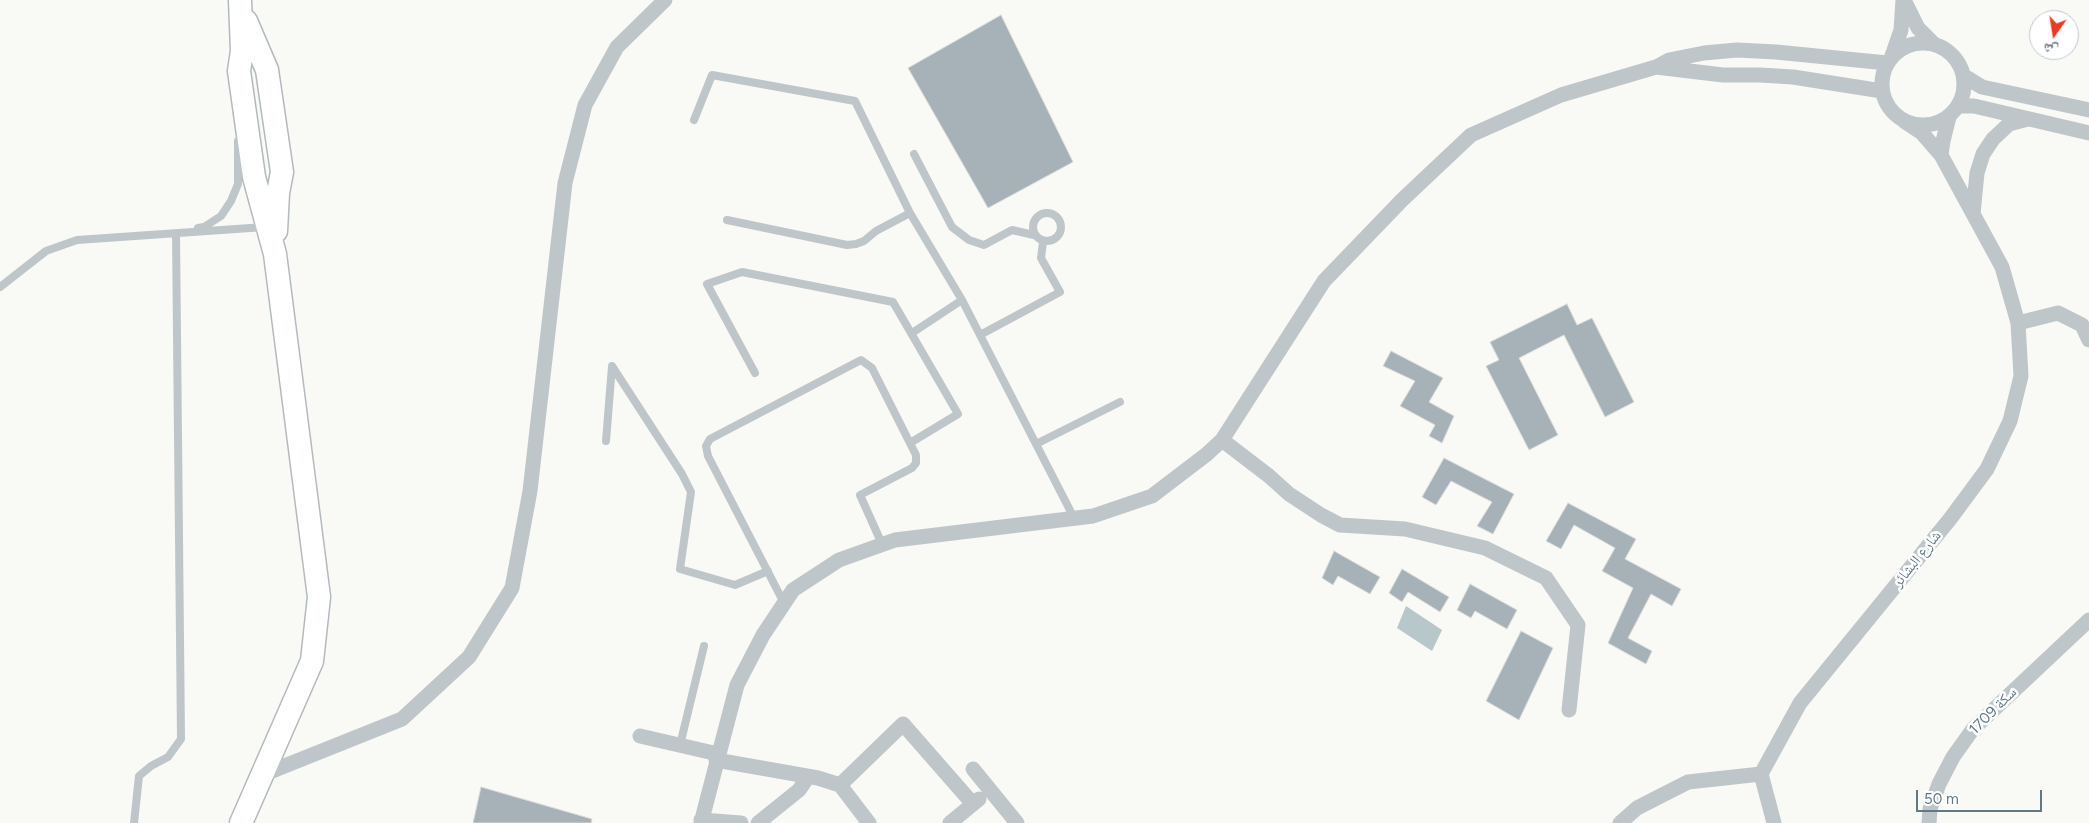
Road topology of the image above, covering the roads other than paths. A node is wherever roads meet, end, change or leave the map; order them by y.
1 (665, 0) edge
2 (1904, 0) edge
3 (240, 5) edge
4 (1934, 44) junction
5 (1889, 60) junction
6 (1656, 67) junction
7 (239, 70) junction
8 (1964, 76) junction
9 (1882, 91) junction
10 (234, 96) dead end
11 (2089, 110) edge
12 (1954, 112) junction
13 (2030, 119) junction
14 (694, 120) dead end
15 (1904, 122) junction
16 (2089, 133) edge
17 (238, 136) dead end
18 (914, 154) dead end
19 (1941, 156) junction
20 (910, 213) junction
21 (1973, 214) junction
22 (727, 220) dead end
23 (272, 226) junction
24 (176, 234) junction
25 (1034, 235) junction
26 (1043, 242) junction
27 (0, 287) edge
28 (962, 300) junction
29 (2018, 322) junction
30 (912, 333) junction
31 (980, 335) junction
32 (2089, 340) edge
33 (755, 373) dead end
34 (1120, 402) dead end
35 (1222, 440) junction
36 (606, 441) dead end
37 (910, 443) junction
38 (1036, 444) junction
39 (1074, 518) junction
40 (882, 544) junction
41 (768, 571) junction
42 (784, 603) junction
43 (2089, 620) edge
44 (704, 646) dead end
45 (1569, 710) dead end
46 (640, 736) dead end
47 (680, 745) junction
48 (717, 757) junction
49 (973, 769) dead end
50 (1761, 774) junction
51 (262, 775) junction
52 (808, 777) junction
53 (840, 786) junction
54 (990, 790) junction
55 (973, 804) junction
56 (701, 821) edge
57 (134, 823) edge
58 (241, 823) edge
59 (741, 823) edge
60 (758, 823) edge
61 (869, 823) edge
62 (950, 823) edge
63 (1018, 823) edge
64 (1620, 823) edge
65 (1774, 823) edge
66 (1930, 823) edge

1 - 51 street
2 - 4 street
2 - 5 street
3 - 7 street
3 - 23 street
4 - 5 street
4 - 8 street
5 - 6 street
5 - 9 street
6 - 9 street
6 - 35 street
7 - 10 lane
7 - 23 street
8 - 11 street
8 - 12 street
9 - 15 street
12 - 13 street
12 - 15 street
12 - 19 street
13 - 16 street
13 - 21 street
14 - 20 lane
15 - 19 street, شارع البشائر
17 - 24 lane
18 - 25 lane
19 - 21 street, شارع البشائر
20 - 22 lane
20 - 28 lane
21 - 29 street, شارع البشائر
23 - 24 lane
23 - 51 street
24 - 27 lane
24 - 57 lane
25 - 26 lane
25 - 26 lane
26 - 31 lane
28 - 30 lane
28 - 31 lane
29 - 32 street
29 - 50 street, شارع البشائر
30 - 33 lane
30 - 37 lane
31 - 38 lane
34 - 38 lane
35 - 39 street
35 - 45 street
36 - 41 lane
37 - 40 lane
37 - 41 lane
38 - 39 lane
39 - 40 street
40 - 42 street
41 - 42 lane
42 - 48 street
43 - 66 street, سكة 1709
44 - 47 lane
46 - 47 street
47 - 48 street
48 - 52 street
48 - 56 street
49 - 54 street
50 - 64 street
50 - 65 street
51 - 58 street
52 - 53 street
52 - 60 street
53 - 55 street
53 - 61 street
54 - 55 street
54 - 63 street
55 - 62 street
56 - 59 street

